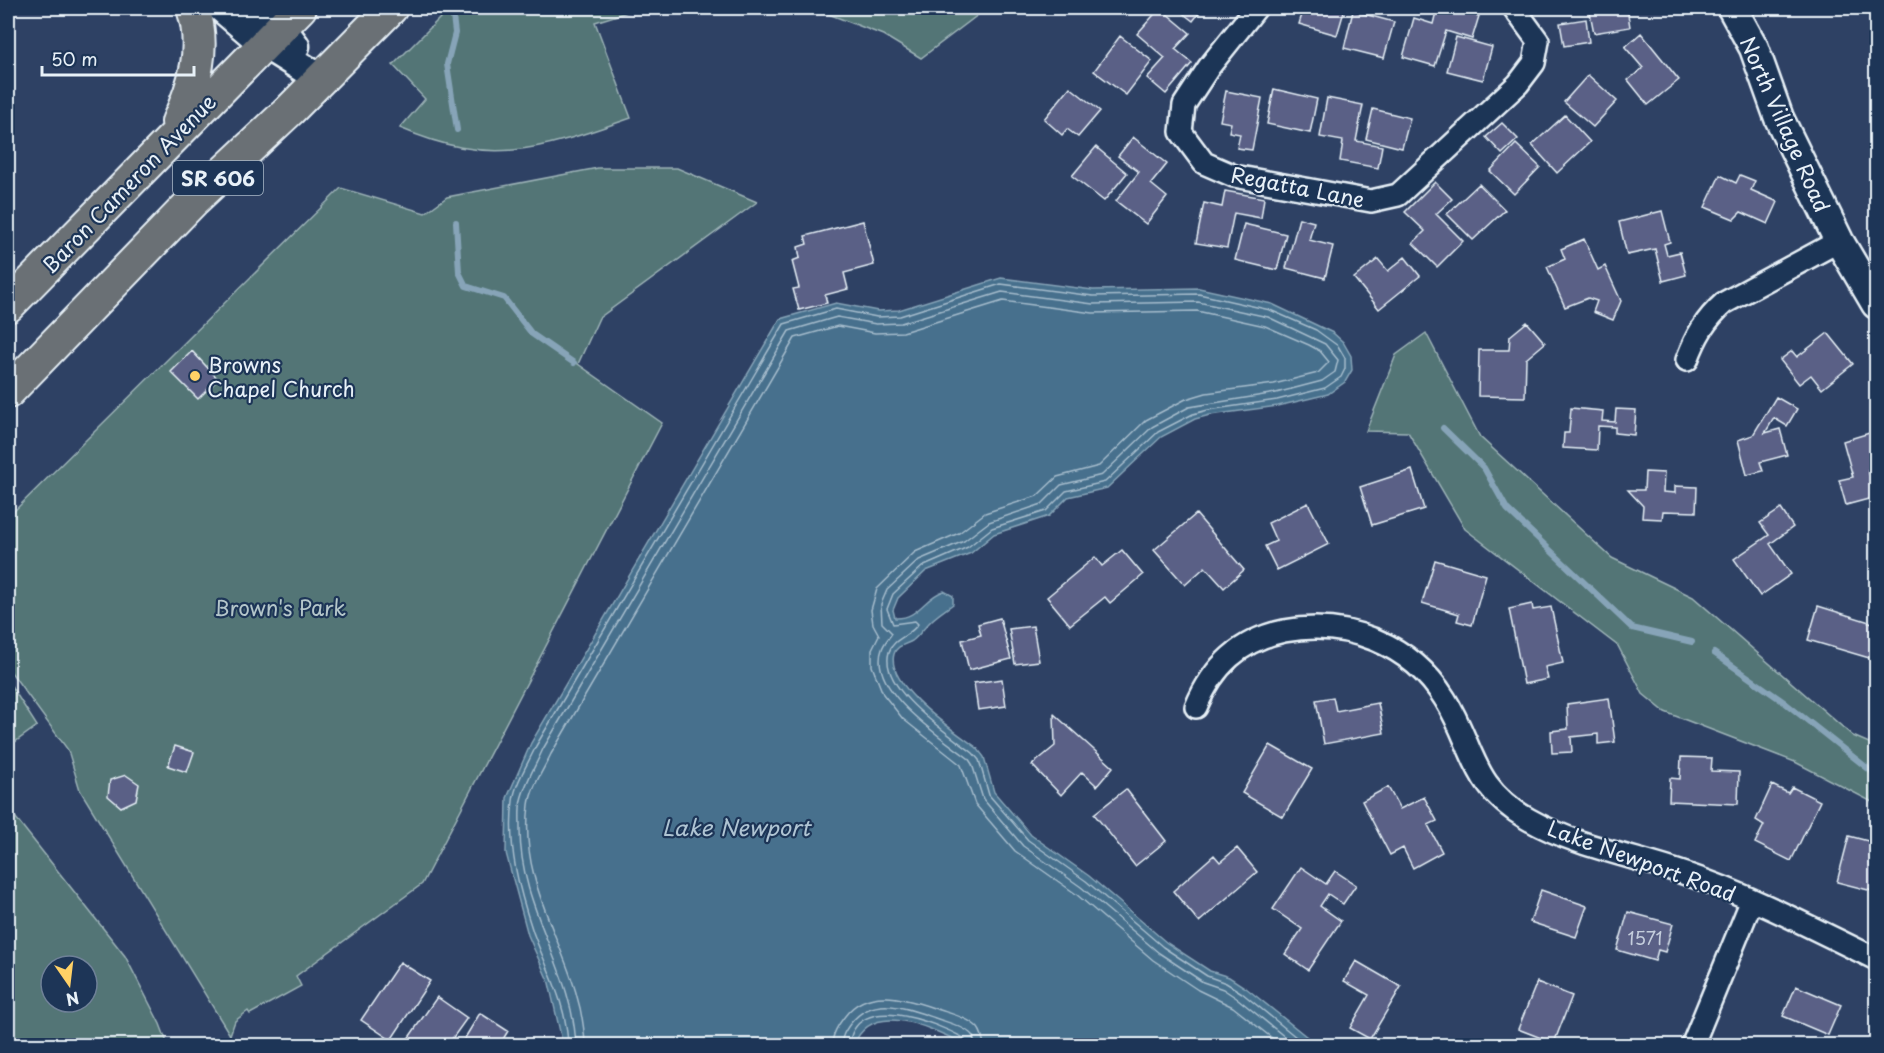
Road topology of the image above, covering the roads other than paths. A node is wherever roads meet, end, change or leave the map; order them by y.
1 (193, 8) edge
2 (222, 8) edge
3 (391, 8) edge
4 (1256, 8) edge
5 (1514, 8) edge
6 (1732, 8) edge
7 (276, 21) edge
8 (320, 78) junction
9 (168, 142) junction
10 (1839, 241) junction
11 (1876, 304) edge
12 (8, 306) edge
13 (1687, 360) dead end
14 (8, 392) edge
15 (1196, 707) dead end
16 (1752, 900) junction
17 (1876, 959) edge
18 (1692, 1046) edge

1 - 9 main road
2 - 7 street
3 - 8 main road, SR 606
4 - 5 street, Regatta Lane
6 - 10 street, North Village Road
7 - 8 street
7 - 9 main road, Baron Cameron Avenue / SR 606
8 - 14 main road, SR 606
9 - 12 main road, Baron Cameron Avenue / SR 606
10 - 11 street, North Village Road
10 - 13 street
15 - 16 street, Lake Newport Road
16 - 17 street, Lake Newport Road
16 - 18 street

